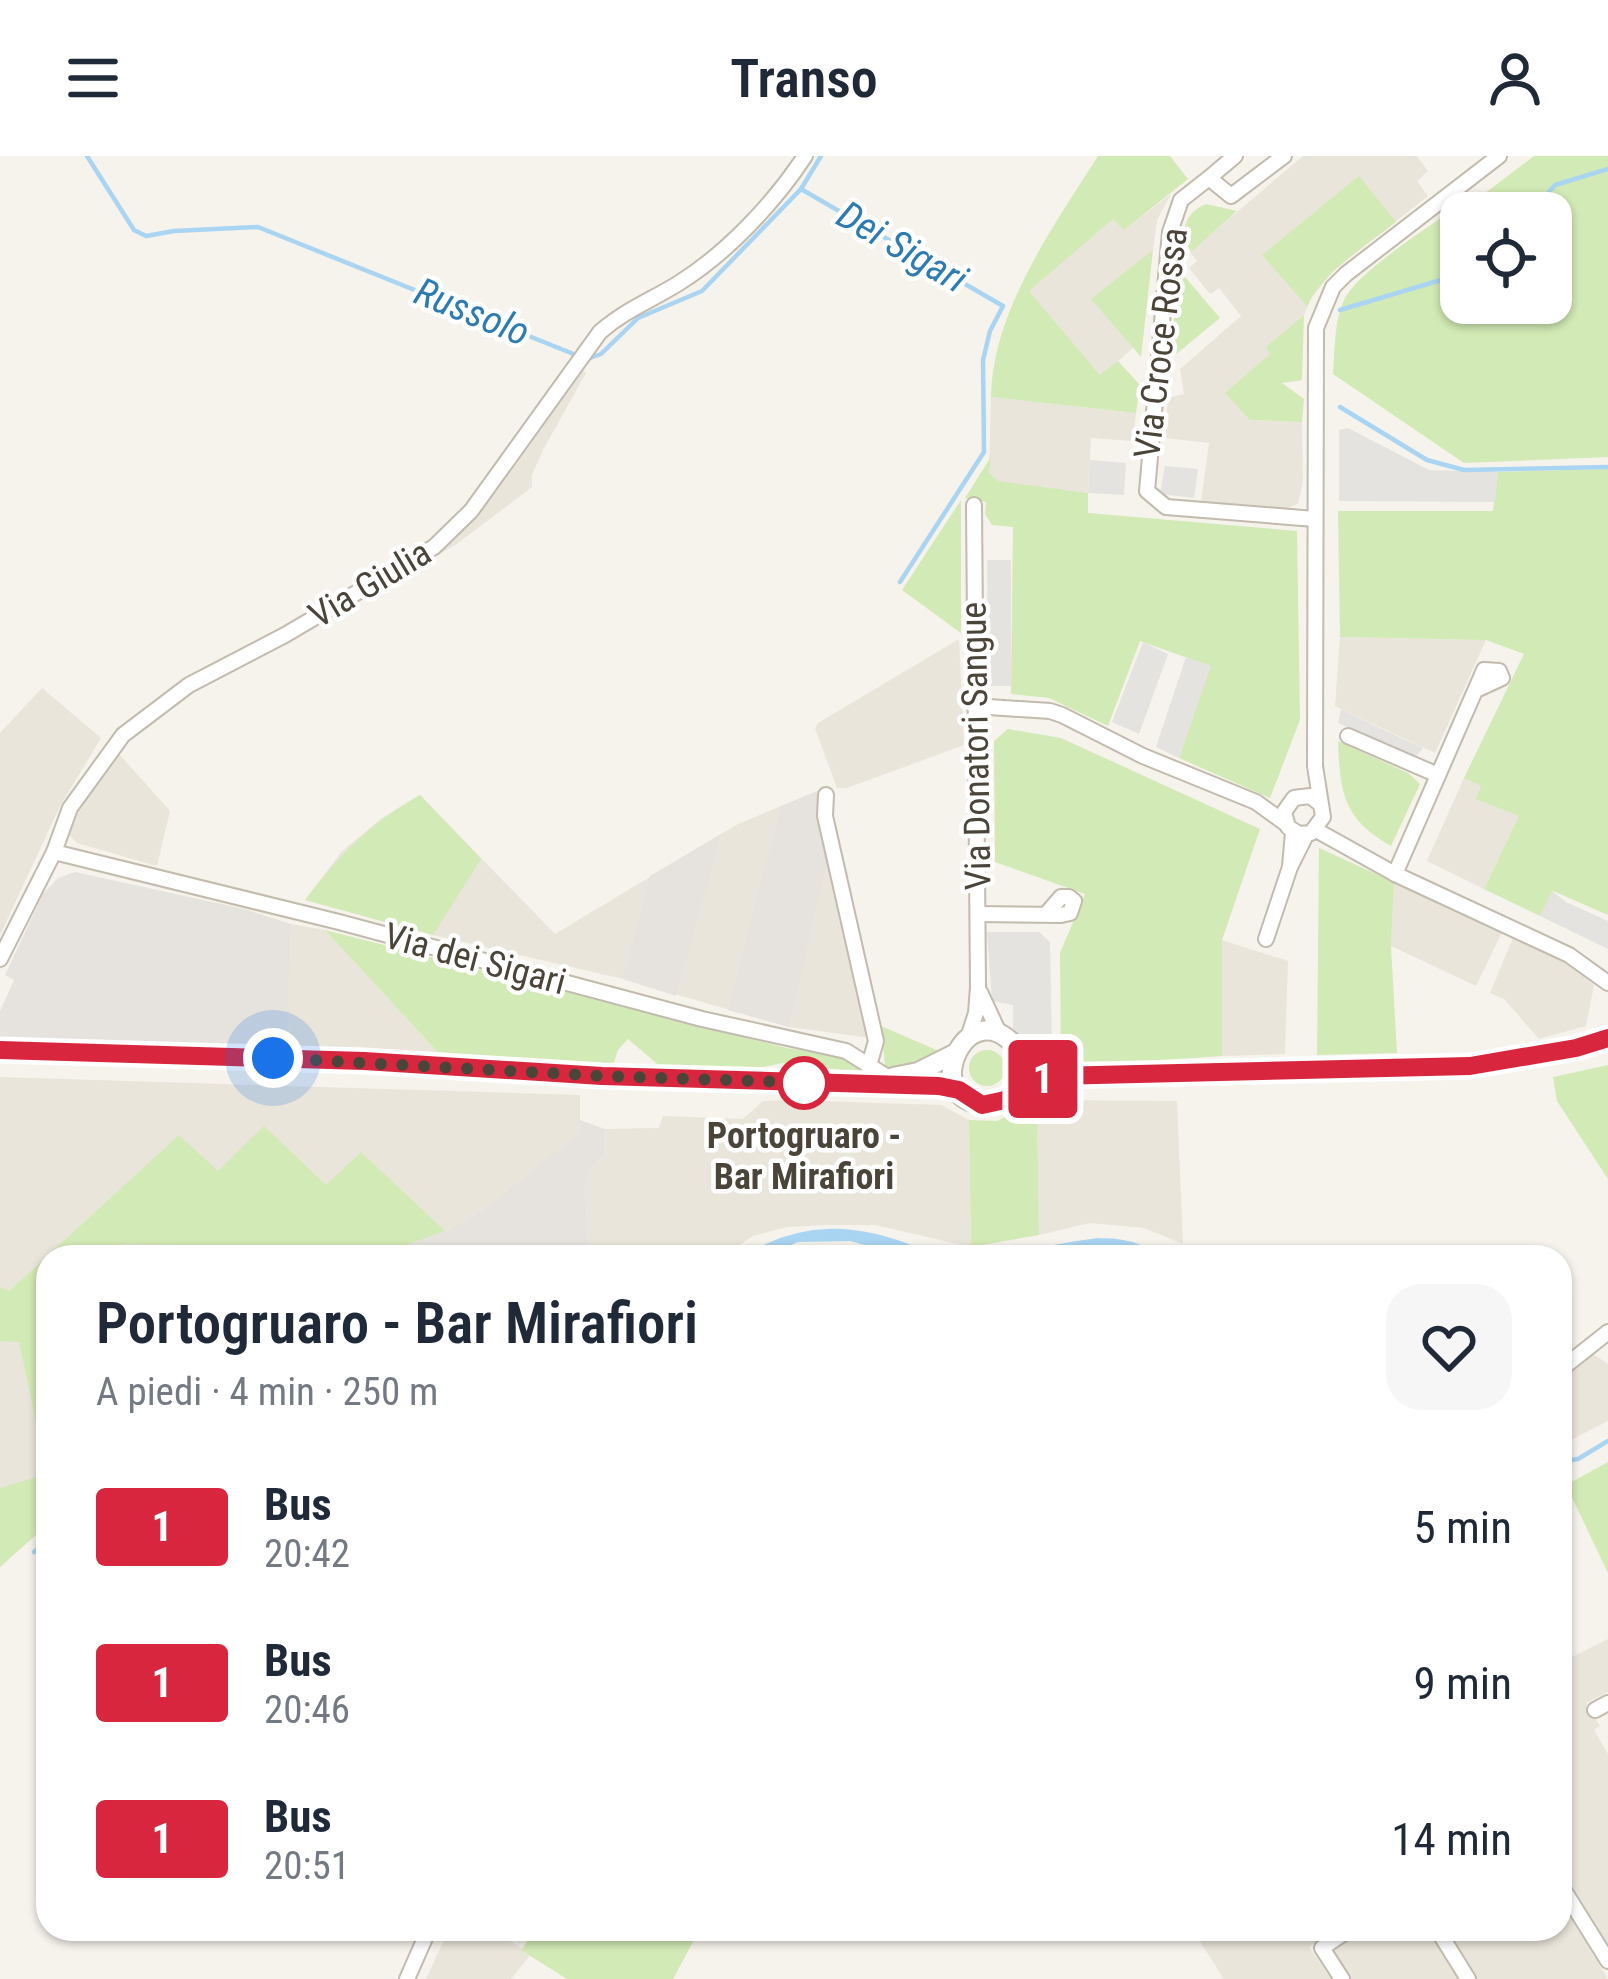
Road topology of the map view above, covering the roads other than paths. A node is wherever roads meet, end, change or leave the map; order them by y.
1 (805, 156) edge
2 (1235, 156) edge
3 (1284, 156) edge
4 (1499, 156) edge
5 (1209, 178) junction
6 (974, 505) dead end
7 (1315, 519) junction
8 (1476, 690) dead end
9 (974, 706) junction
10 (1348, 736) dead end
11 (1315, 766) junction
12 (1438, 775) junction
13 (826, 795) dead end
14 (1294, 798) junction
15 (1256, 802) junction
16 (1307, 823) junction
17 (54, 852) junction
18 (1395, 874) junction
19 (1048, 912) dead end
20 (978, 914) junction
21 (1266, 939) dead end
22 (0, 959) edge
23 (1608, 983) edge
24 (979, 987) junction
25 (1000, 1035) junction
26 (1608, 1038) edge
27 (961, 1046) junction
28 (0, 1050) edge
29 (1020, 1053) junction
30 (870, 1063) junction
31 (1055, 1076) junction
32 (889, 1078) junction
33 (853, 1084) junction
34 (1017, 1089) junction
35 (959, 1090) junction
36 (1608, 1332) edge
37 (1572, 1360) edge
38 (1572, 1903) edge
39 (424, 1941) edge
40 (1332, 1941) edge
41 (1444, 1941) edge
42 (1608, 1961) edge
43 (407, 1979) edge
44 (1342, 1979) edge
45 (1468, 1979) edge

1 - 17 street, Via Giulia
2 - 5 street, Via Croce Rossa
3 - 5 street, Via Croce Rossa
4 - 7 street
5 - 7 street, Via Croce Rossa
6 - 9 street, Via Donatori Sangue
7 - 11 street
8 - 12 street
9 - 15 street
9 - 20 street, Via Donatori Sangue
10 - 12 street
11 - 14 street
11 - 16 street
12 - 18 street
13 - 30 street
14 - 15 street
14 - 16 street
14 - 16 street
15 - 16 street
16 - 18 street
16 - 21 street
17 - 22 street, Via Giulia
17 - 30 street, Via dei Sigari
18 - 23 street
19 - 20 street
20 - 24 street, Via Donatori Sangue
24 - 25 street, Via Donatori Sangue
24 - 27 street, Via Donatori Sangue
25 - 27 street
25 - 29 street
26 - 31 street
27 - 32 street
27 - 35 street
28 - 33 street
29 - 31 street
29 - 34 street
30 - 32 street, Via dei Sigari
31 - 34 street
32 - 33 street
33 - 35 street
34 - 35 street
36 - 37 street
38 - 42 street
39 - 43 street
40 - 44 street
41 - 45 street

